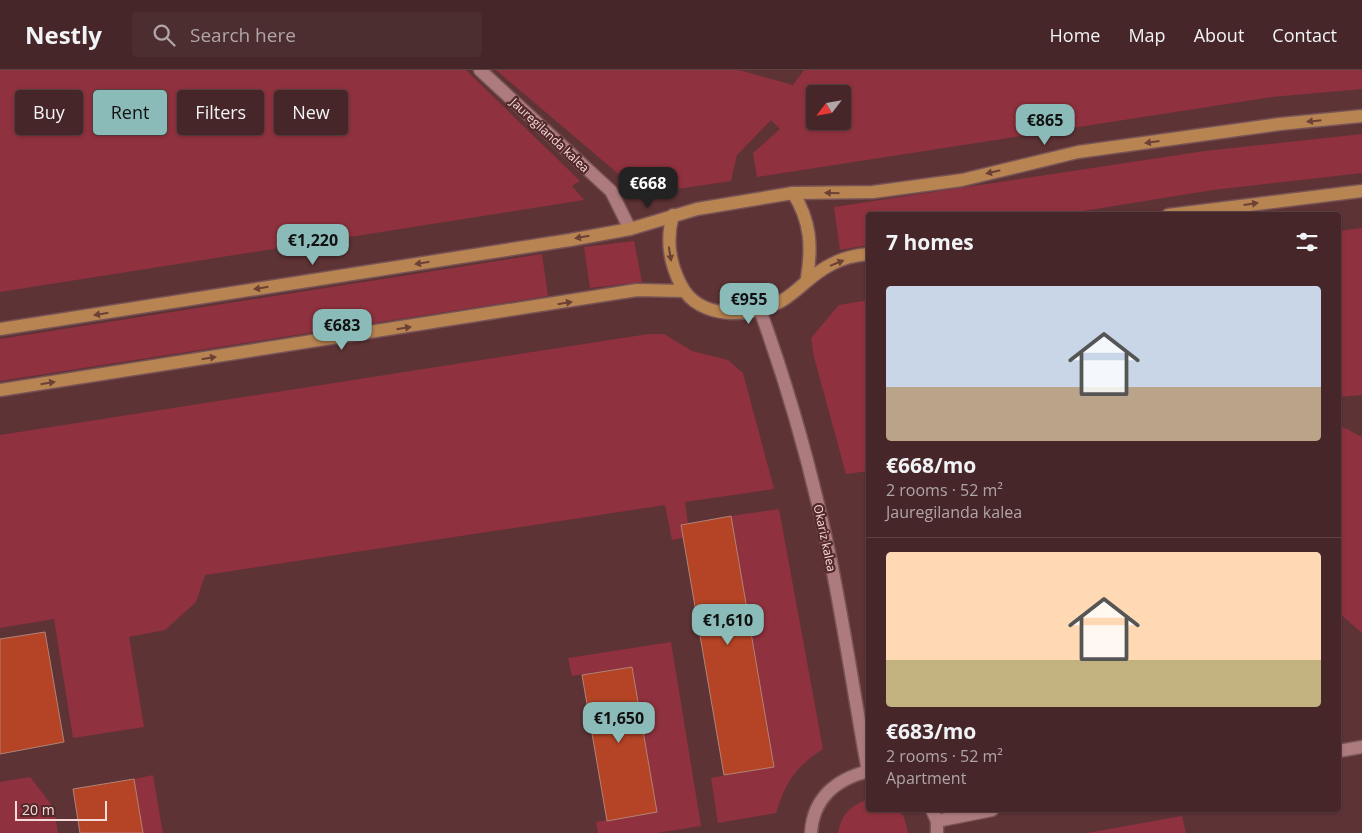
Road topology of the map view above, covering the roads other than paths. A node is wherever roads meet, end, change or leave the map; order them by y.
1 (480, 70) edge
2 (1362, 116) edge
3 (1362, 191) edge
4 (794, 193) junction
5 (1192, 212) edge
6 (673, 215) junction
7 (630, 228) junction
8 (866, 255) edge
9 (807, 278) junction
10 (684, 291) junction
11 (760, 310) junction
12 (0, 329) edge
13 (0, 390) edge
14 (1362, 747) edge
15 (1341, 751) edge
16 (866, 760) edge
17 (866, 772) edge
18 (982, 812) edge
19 (935, 821) edge
20 (811, 833) edge

1 - 7 street, Jauregilanda kalea
2 -> 4 main road
5 -> 3 main road
4 - 6 main road
4 - 9 main road
6 - 7 main road
6 -> 10 main road
7 -> 12 main road
9 -> 8 main road
9 - 11 main road
10 - 11 main road
13 -> 10 main road
11 - 16 street, Okariz kalea
14 - 15 street
17 - 20 street
18 - 19 street

